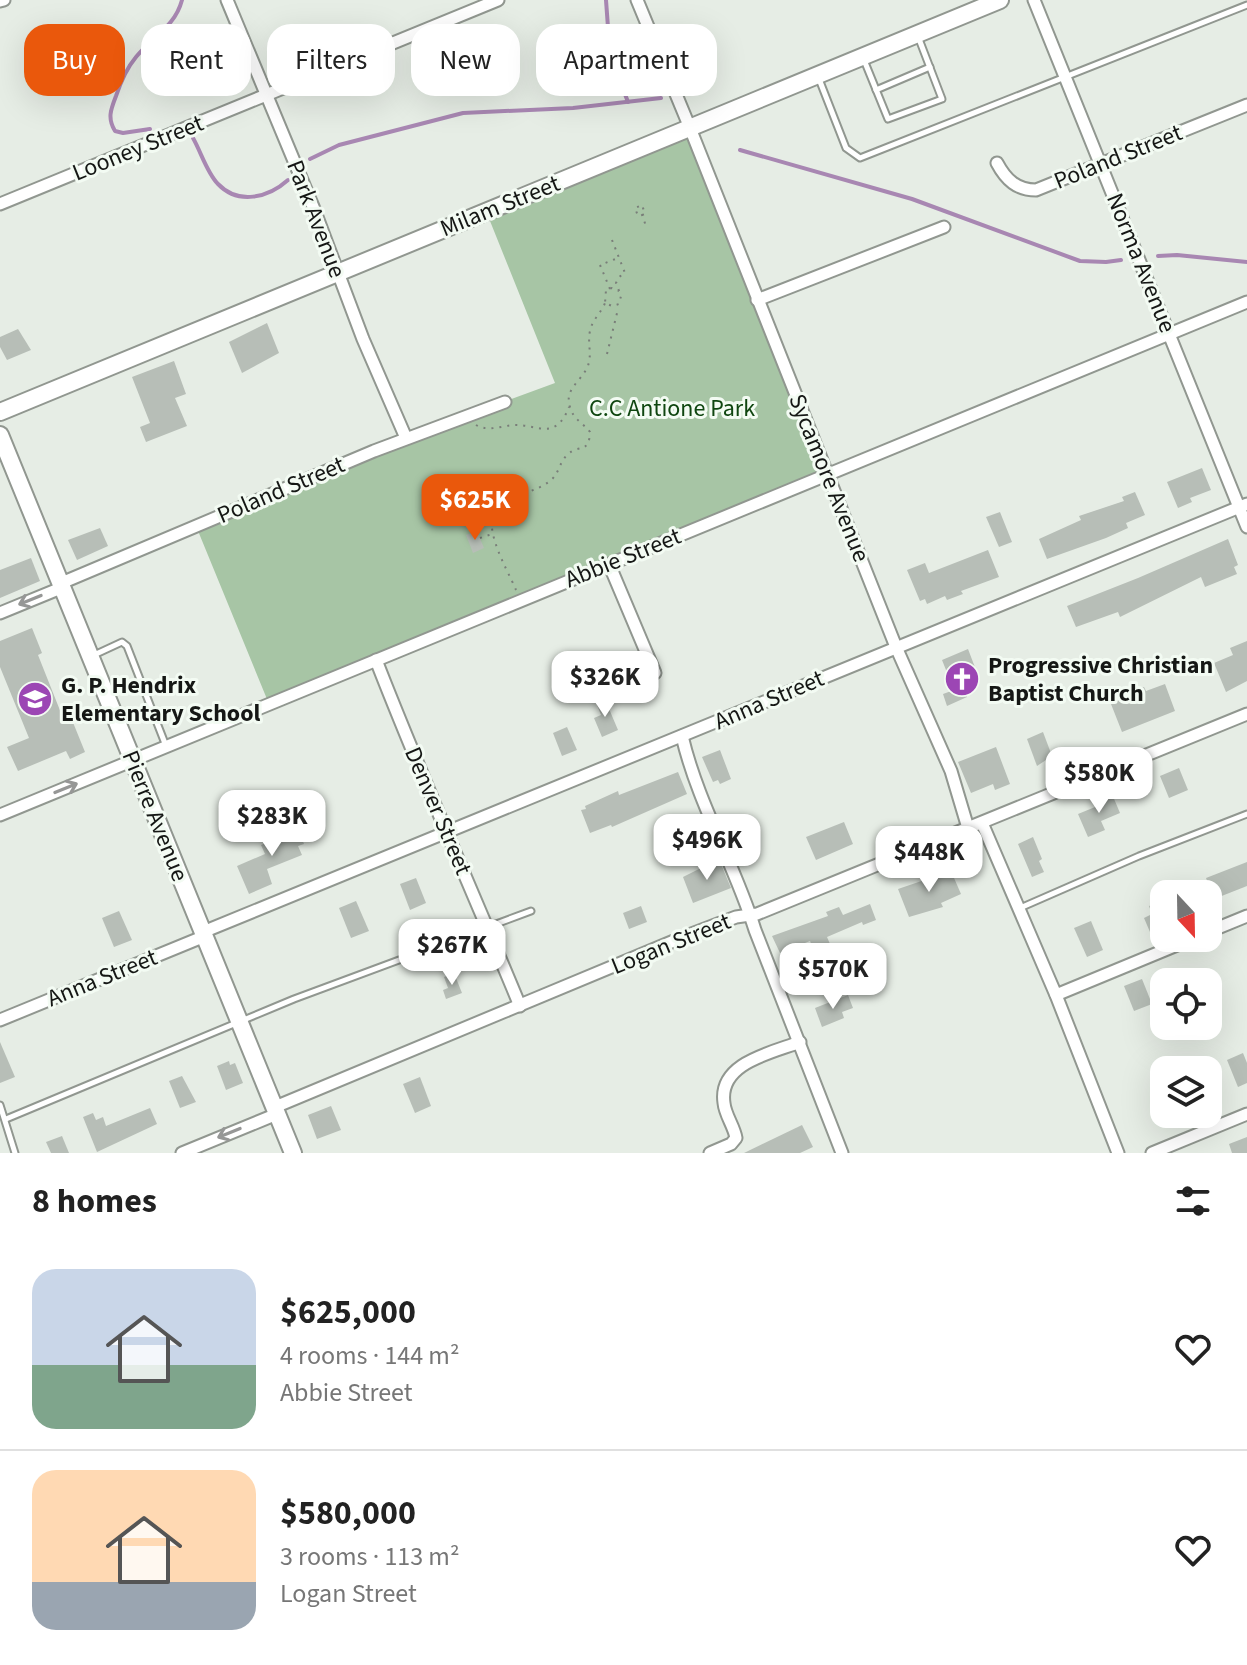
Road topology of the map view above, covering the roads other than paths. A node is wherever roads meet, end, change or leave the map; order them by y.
1 (227, 0) edge
2 (498, 0) edge
3 (637, 0) edge
4 (1000, 0) edge
5 (1034, 0) edge
6 (1247, 5) edge
7 (917, 34) junction
8 (863, 56) junction
9 (930, 67) junction
10 (818, 75) junction
11 (1066, 77) junction
12 (876, 90) junction
13 (265, 96) junction
14 (1247, 105) edge
15 (690, 128) junction
16 (997, 163) dead end
17 (1100, 164) junction
18 (0, 204) edge
19 (944, 227) dead end
20 (337, 273) junction
21 (757, 300) junction
22 (1247, 302) edge
23 (1169, 334) junction
24 (505, 402) dead end
25 (0, 412) edge
26 (0, 435) edge
27 (406, 438) junction
28 (828, 475) junction
29 (1243, 506) edge
30 (1247, 527) edge
31 (609, 564) junction
32 (60, 586) junction
33 (0, 613) edge
34 (896, 647) junction
35 (90, 657) junction
36 (376, 660) junction
37 (655, 673) dead end
38 (1247, 714) edge
39 (682, 736) junction
40 (166, 746) junction
41 (133, 760) junction
42 (1247, 814) edge
43 (0, 815) edge
44 (982, 823) junction
45 (968, 828) junction
46 (448, 832) junction
47 (1020, 908) junction
48 (531, 911) dead end
49 (750, 914) junction
50 (1247, 916) edge
51 (1222, 926) edge
52 (488, 929) junction
53 (204, 934) junction
54 (1160, 952) edge
55 (1056, 995) junction
56 (520, 1006) junction
57 (0, 1020) edge
58 (240, 1022) junction
59 (800, 1042) junction
60 (0, 1105) edge
61 (276, 1110) junction
62 (1247, 1114) edge
63 (6, 1119) junction
64 (15, 1153) edge
65 (182, 1153) edge
66 (293, 1153) edge
67 (710, 1153) edge
68 (842, 1153) edge
69 (1118, 1153) edge
70 (1152, 1153) edge

1 - 13 street, Park Avenue
2 - 13 street, Looney Street
3 - 15 street, Sycamore Avenue
4 - 7 street, Milam Street
5 - 11 street, Norma Avenue
6 - 11 lane
7 - 8 street, Milam Street
7 - 9 lane
8 - 10 street, Milam Street
8 - 12 lane
9 - 12 lane
9 - 12 lane
10 - 11 lane
10 - 15 street, Milam Street
11 - 17 street, Norma Avenue
13 - 18 street, Looney Street
13 - 20 street, Park Avenue
14 - 17 street, Poland Street
15 - 20 street, Milam Street
15 - 21 street, Sycamore Avenue
16 - 17 street, Poland Street
17 - 23 street, Norma Avenue
19 - 21 street
20 - 25 street, Milam Street
20 - 27 street, Park Avenue
21 - 28 street, Sycamore Avenue
22 - 23 street, Abbie Street
23 - 28 street, Abbie Street
23 - 29 street, Norma Avenue
24 - 27 street, Poland Street
26 - 32 street, Pierre Avenue
27 - 32 street, Poland Street
28 - 31 street, Abbie Street
28 - 34 street, Sycamore Avenue
29 - 30 street, Norma Avenue
29 - 34 street, Anna Street
31 - 36 street, Abbie Street
31 - 37 street
32 -> 33 street, Poland Street
32 - 35 street, Pierre Avenue
34 - 39 street, Anna Street
34 - 45 street, Sycamore Avenue
35 - 40 lane
35 - 41 street, Pierre Avenue
36 - 40 street, Abbie Street
36 - 46 street, Denver Street
38 - 44 street, Logan Street
39 - 46 street, Anna Street
39 - 49 street
40 - 41 street, Abbie Street
43 -> 41 street, Abbie Street
41 - 53 street, Pierre Avenue
42 - 47 lane
44 - 45 street, Logan Street
44 - 47 street
45 - 49 street, Logan Street
46 - 52 street, Denver Street
46 - 53 street, Anna Street
47 - 55 street
48 - 52 lane
49 - 56 street, Logan Street
49 - 59 street
50 - 51 street
52 - 56 street, Denver Street
52 - 58 lane
53 - 57 street, Anna Street
53 - 58 street, Pierre Avenue
54 - 55 street
55 - 69 street
56 - 61 street, Logan Street
58 - 61 street, Pierre Avenue
58 - 63 lane
59 - 67 street
59 - 68 street
60 - 63 lane
61 -> 65 street, Logan Street
61 - 66 street, Pierre Avenue
62 - 70 street
63 - 64 lane

